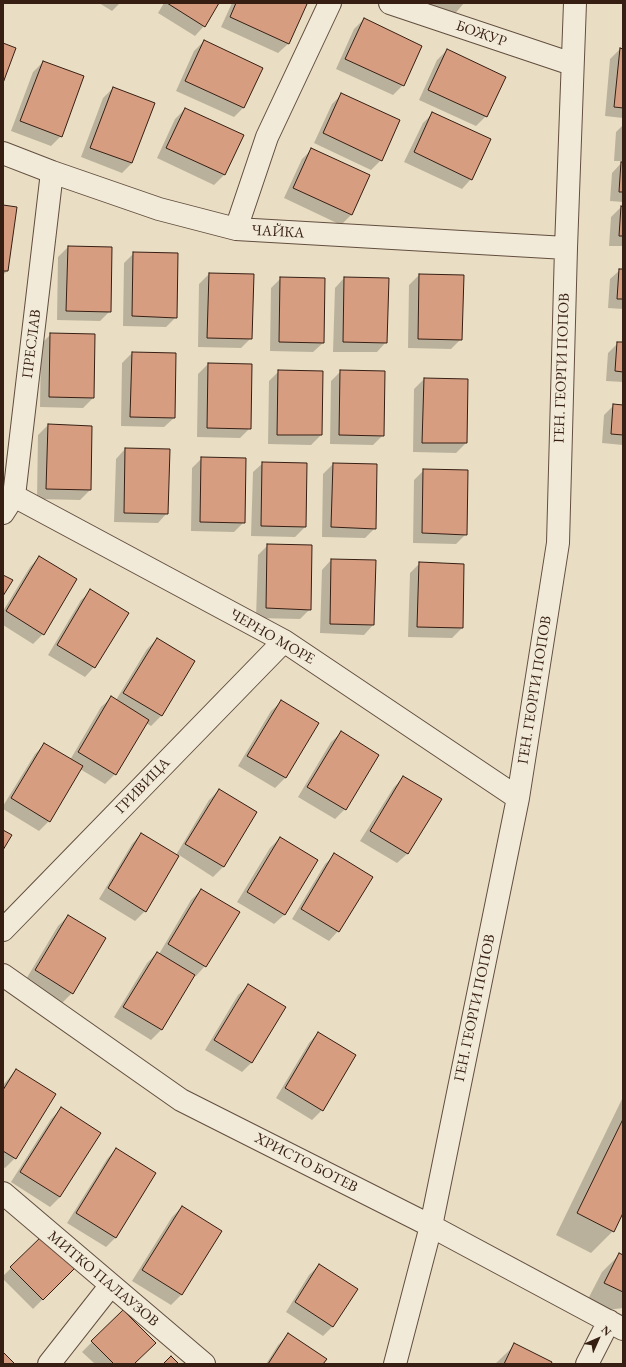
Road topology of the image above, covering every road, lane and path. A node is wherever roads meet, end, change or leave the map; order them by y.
1 (330, 3) edge
2 (390, 3) edge
3 (575, 3) edge
4 (572, 64) junction
5 (3, 153) edge
6 (52, 172) junction
7 (236, 229) junction
8 (566, 248) junction
9 (8, 505) edge
10 (284, 641) junction
11 (518, 798) junction
12 (3, 930) edge
13 (3, 975) edge
14 (3, 1193) edge
15 (431, 1226) junction
16 (111, 1285) junction
17 (616, 1325) edge
18 (48, 1364) edge
19 (204, 1364) edge
20 (395, 1364) edge
21 (587, 1364) edge

1 - 7 street
2 - 4 street, БОЖУР
3 - 4 street, ГЕН. ГЕОРГИ ПОПОВ
4 - 8 street, ГЕН. ГЕОРГИ ПОПОВ
5 - 6 street, ЧАЙКА
6 - 7 street, ЧАЙКА
6 - 9 street, ПРЕСЛАВ
7 - 8 street, ЧАЙКА
8 - 11 street, ГЕН. ГЕОРГИ ПОПОВ
9 - 10 street, ЧЕРНО МОРЕ
10 - 11 street, ЧЕРНО МОРЕ
10 - 12 street, ГРИВИЦА
11 - 15 street, ГЕН. ГЕОРГИ ПОПОВ
13 - 15 street, ХРИСТО БОТЕВ
14 - 16 street, МИТКО ПАЛАУЗОВ
15 - 17 street, ХРИСТО БОТЕВ
15 - 20 street, ГЕН. ГЕОРГИ ПОПОВ
16 - 18 street
16 - 19 street, МИТКО ПАЛАУЗОВ
17 - 21 street

